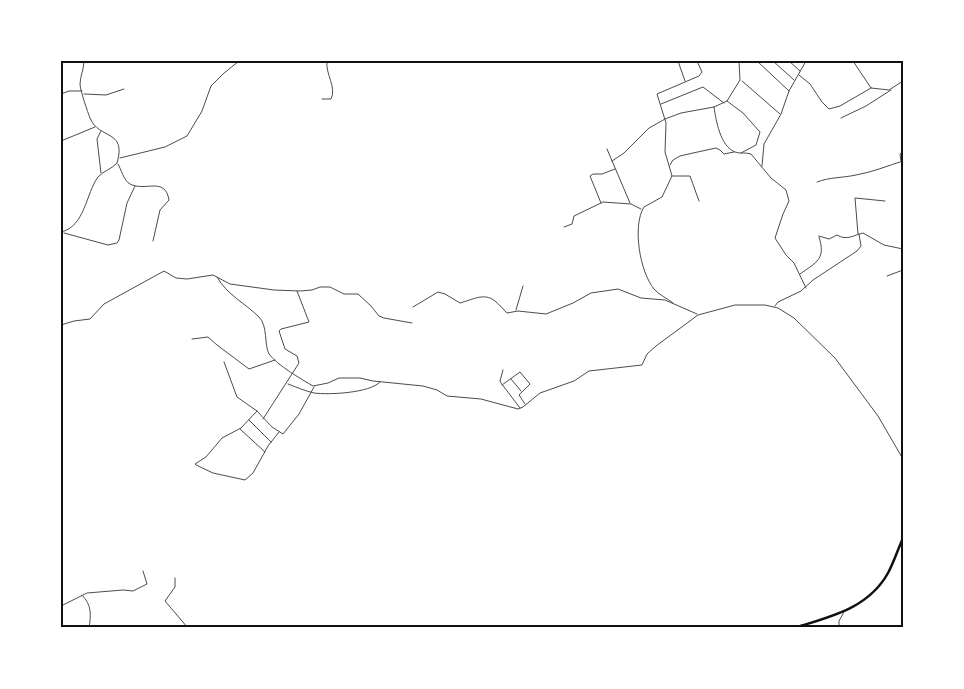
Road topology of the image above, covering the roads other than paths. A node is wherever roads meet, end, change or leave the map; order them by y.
1 (84, 61) edge
2 (239, 61) edge
3 (327, 61) edge
4 (678, 61) edge
5 (697, 61) edge
6 (739, 61) edge
7 (757, 61) edge
8 (773, 61) edge
9 (789, 61) edge
10 (806, 61) edge
11 (854, 61) edge
12 (800, 71) junction
13 (798, 75) junction
14 (740, 80) junction
15 (795, 81) junction
16 (903, 81) edge
17 (686, 82) junction
18 (871, 88) junction
19 (124, 89) dead end
20 (892, 89) junction
21 (789, 91) junction
22 (83, 92) junction
23 (61, 94) edge
24 (322, 100) dead end
25 (728, 101) junction
26 (724, 103) junction
27 (660, 104) junction
28 (714, 107) junction
29 (781, 114) junction
30 (841, 118) dead end
31 (665, 119) junction
32 (96, 126) junction
33 (101, 130) junction
34 (61, 140) edge
35 (607, 149) dead end
36 (903, 151) edge
37 (736, 152) junction
38 (740, 153) junction
39 (119, 158) junction
40 (612, 161) junction
41 (902, 161) edge
42 (117, 163) junction
43 (670, 166) junction
44 (762, 167) junction
45 (615, 169) junction
46 (101, 174) junction
47 (672, 176) junction
48 (816, 182) dead end
49 (136, 186) junction
50 (699, 201) dead end
51 (885, 201) dead end
52 (601, 203) junction
53 (631, 204) junction
54 (642, 210) junction
55 (564, 227) dead end
56 (62, 232) edge
57 (859, 234) junction
58 (153, 241) dead end
59 (903, 249) edge
60 (903, 270) edge
61 (800, 274) junction
62 (887, 276) dead end
63 (217, 277) junction
64 (523, 286) dead end
65 (806, 288) junction
66 (297, 291) junction
67 (673, 303) junction
68 (775, 306) junction
69 (413, 307) dead end
70 (516, 311) junction
71 (698, 315) junction
72 (412, 324) dead end
73 (61, 325) edge
74 (192, 339) dead end
75 (275, 360) junction
76 (224, 362) dead end
77 (503, 370) dead end
78 (292, 372) junction
79 (511, 378) junction
80 (380, 382) junction
81 (286, 383) junction
82 (502, 385) junction
83 (314, 386) junction
84 (312, 392) junction
85 (522, 393) junction
86 (525, 405) junction
87 (520, 408) junction
88 (257, 412) junction
89 (263, 419) junction
90 (249, 420) junction
91 (240, 428) junction
92 (279, 432) junction
93 (271, 442) junction
94 (265, 452) junction
95 (903, 458) edge
96 (903, 538) edge
97 (143, 571) dead end
98 (175, 578) dead end
99 (81, 595) junction
100 (61, 606) edge
101 (845, 612) junction
102 (89, 628) edge
103 (188, 628) edge
104 (794, 628) edge
105 (839, 628) edge

1 - 22 street
2 - 39 street
3 - 24 street
4 - 17 street
5 - 17 street
6 - 14 street
7 - 21 street
8 - 15 street
9 - 12 street
10 - 12 street
11 - 18 street
12 - 13 street
13 - 15 street
13 - 18 street
14 - 25 street
14 - 29 street
15 - 21 street
16 - 20 street
17 - 27 street
18 - 20 street
19 - 22 street
20 - 30 street
21 - 29 street
22 - 23 street
22 - 32 street
25 - 26 street
25 - 38 street
26 - 27 street
26 - 28 street
27 - 31 street
28 - 31 street
28 - 37 street
29 - 44 street
31 - 40 street
31 - 43 street
32 - 33 street
32 - 34 street
33 - 39 street
33 - 46 street
35 - 40 street
36 - 41 street
37 - 38 street
37 - 43 street
38 - 44 street
39 - 42 street
40 - 45 street
41 - 48 street
42 - 46 street
42 - 49 street
43 - 47 street
44 - 61 street
45 - 52 street
45 - 53 street
46 - 56 street
47 - 50 street
47 - 54 street
49 - 56 street
49 - 58 street
51 - 57 street
52 - 53 street
52 - 55 street
53 - 54 street
54 - 67 street
57 - 59 street
57 - 61 street
57 - 65 street
60 - 62 street
61 - 65 street
63 - 66 street
63 - 73 street
63 - 75 street
64 - 70 street
65 - 68 street
66 - 72 street
66 - 78 street
67 - 70 street
67 - 71 street
68 - 71 street
68 - 95 street
69 - 70 street
71 - 86 street
74 - 75 street
75 - 78 street
76 - 88 street
77 - 82 street
78 - 81 street
78 - 83 street
79 - 82 street
79 - 85 street
79 - 85 street
80 - 83 street
80 - 84 street
80 - 87 street
81 - 84 street
81 - 89 street
82 - 87 street
83 - 84 street
84 - 92 street
85 - 86 street
86 - 87 street
88 - 89 street
88 - 90 street
89 - 92 street
90 - 91 street
90 - 93 street
91 - 94 street
91 - 94 street
92 - 93 street
93 - 94 street
96 - 101 highway
97 - 99 street
98 - 103 street
99 - 100 street
99 - 102 street
101 - 104 highway
101 - 105 street

